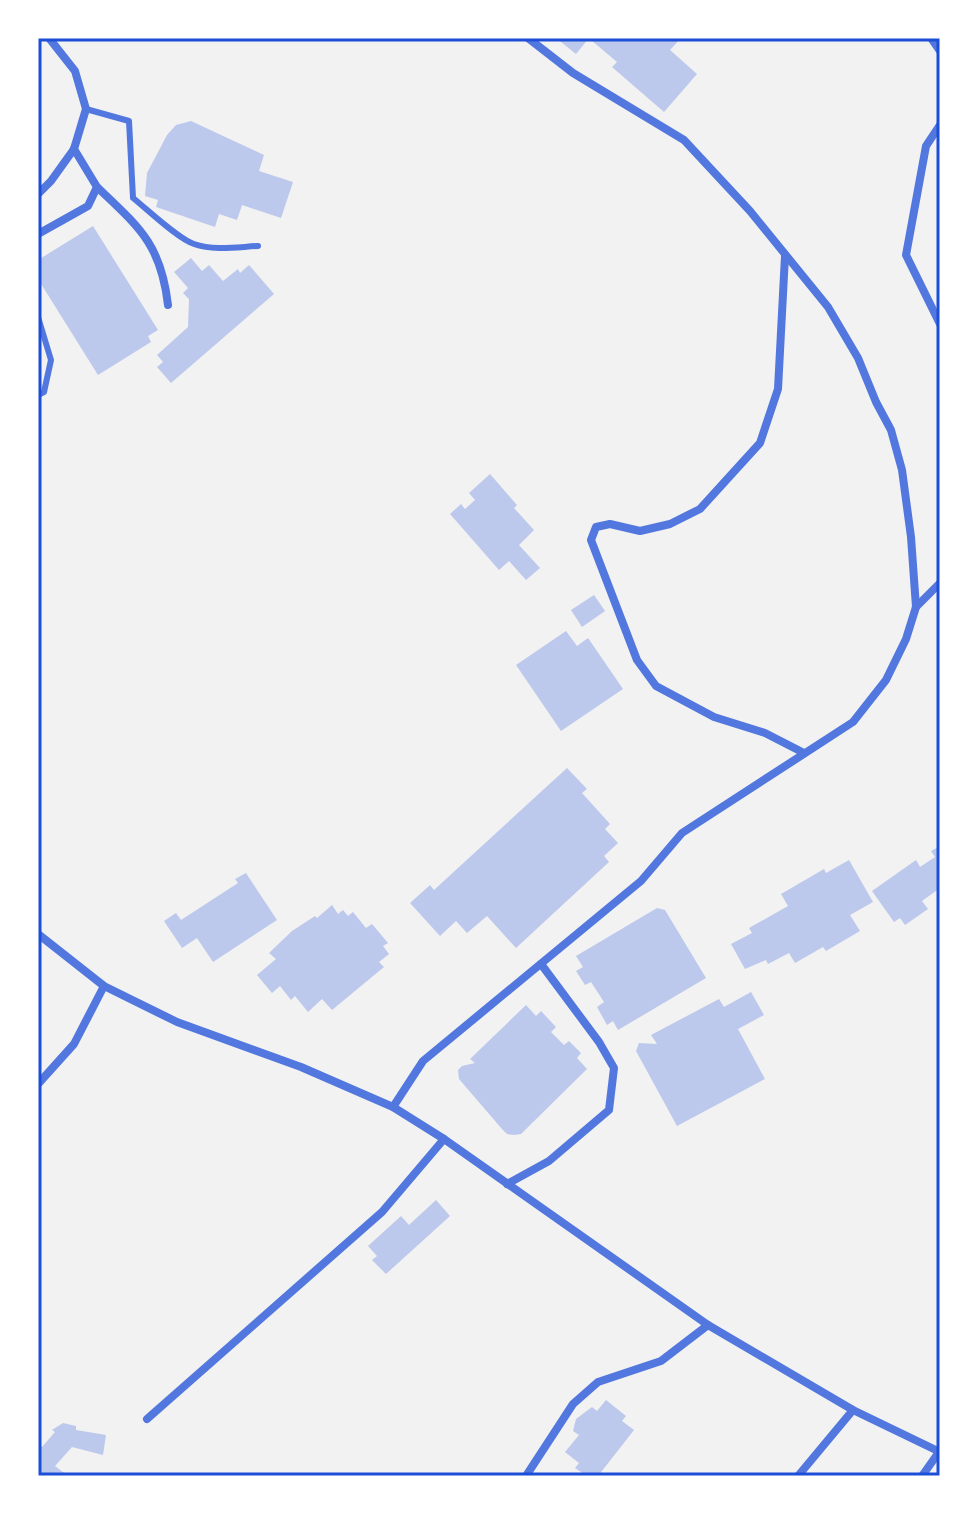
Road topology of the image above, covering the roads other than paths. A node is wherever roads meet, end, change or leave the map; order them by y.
1 (49, 38) edge
2 (528, 38) edge
3 (931, 38) edge
4 (940, 51) edge
5 (86, 109) junction
6 (939, 123) edge
7 (74, 149) junction
8 (97, 187) junction
9 (38, 194) edge
10 (38, 234) edge
11 (258, 246) dead end
12 (785, 256) junction
13 (168, 305) dead end
14 (38, 317) edge
15 (940, 324) edge
16 (38, 395) edge
17 (940, 583) edge
18 (916, 607) junction
19 (804, 753) junction
20 (38, 934) edge
21 (541, 964) junction
22 (104, 986) junction
23 (38, 1084) edge
24 (393, 1107) junction
25 (444, 1139) junction
26 (507, 1184) junction
27 (708, 1325) junction
28 (853, 1410) junction
29 (147, 1419) dead end
30 (940, 1452) edge
31 (526, 1476) edge
32 (798, 1476) edge
33 (922, 1476) edge

1 - 5 street
2 - 12 street
3 - 4 street
5 - 7 street
5 - 11 lane
6 - 15 street
7 - 8 street
7 - 9 street
8 - 10 street
8 - 13 street
12 - 18 street
12 - 19 street
14 - 16 lane
17 - 18 street
18 - 19 street
19 - 21 street
20 - 22 street
21 - 24 street
21 - 26 street
22 - 23 street
22 - 24 street
24 - 25 street
25 - 26 street
25 - 29 street
26 - 27 street
27 - 28 street
27 - 31 street
28 - 30 street
28 - 32 street
30 - 33 street

